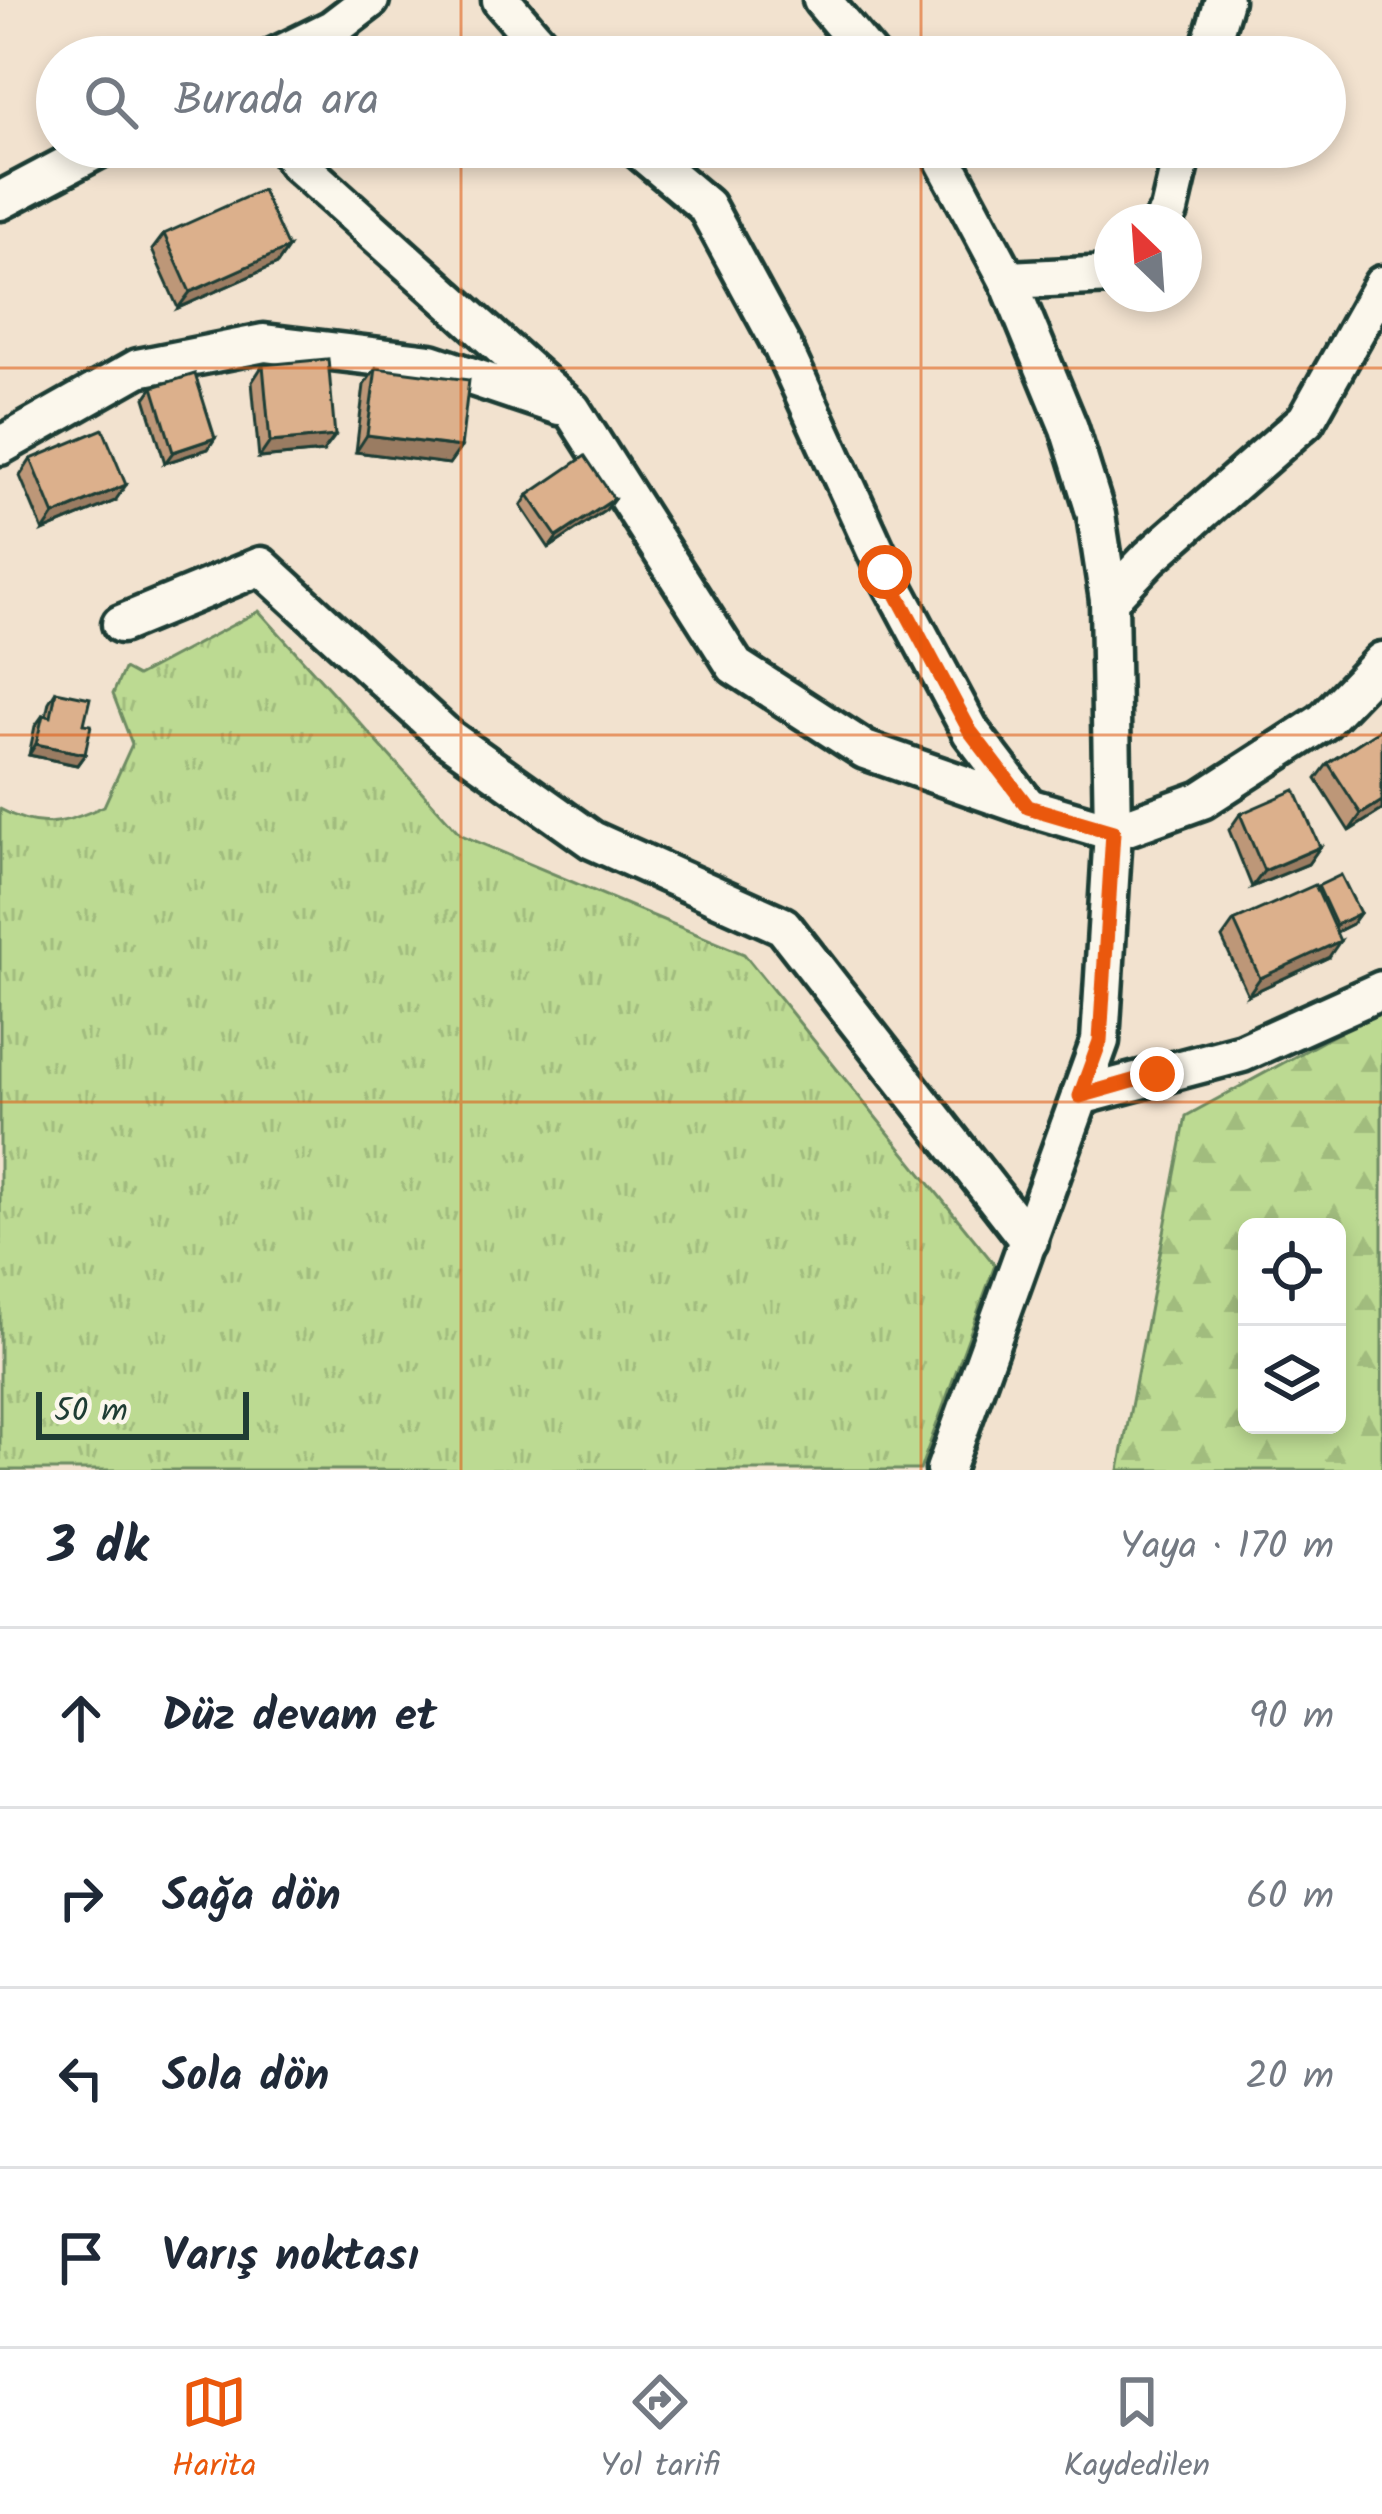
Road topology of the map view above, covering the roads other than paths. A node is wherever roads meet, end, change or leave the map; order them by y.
1 (370, 0) edge
2 (501, 0) edge
3 (823, 0) edge
4 (1224, 0) edge
5 (318, 36) edge
6 (532, 36) edge
7 (853, 36) edge
8 (1213, 36) edge
9 (62, 168) edge
10 (303, 168) edge
11 (661, 168) edge
12 (948, 168) edge
13 (1179, 168) edge
14 (0, 201) edge
15 (1171, 204) edge
16 (1094, 276) edge
17 (1008, 280) junction
18 (1382, 285) edge
19 (572, 410) junction
20 (0, 446) edge
21 (1109, 599) junction
22 (121, 625) dead end
23 (1382, 662) edge
24 (1028, 807) junction
25 (1113, 832) junction
26 (1382, 990) edge
27 (1080, 1096) junction
28 (1028, 1241) junction
29 (945, 1470) edge

1 - 5 street
2 - 6 street
3 - 7 street
4 - 8 street
9 - 14 street
10 - 19 street
11 - 24 street
12 - 17 street
13 - 15 street
16 - 17 street
17 - 21 street
18 - 21 street
19 - 20 street
19 - 24 street
21 - 25 street
22 - 28 street
23 - 25 street
24 - 25 street
25 - 27 street
26 - 27 street
27 - 28 street
28 - 29 street

